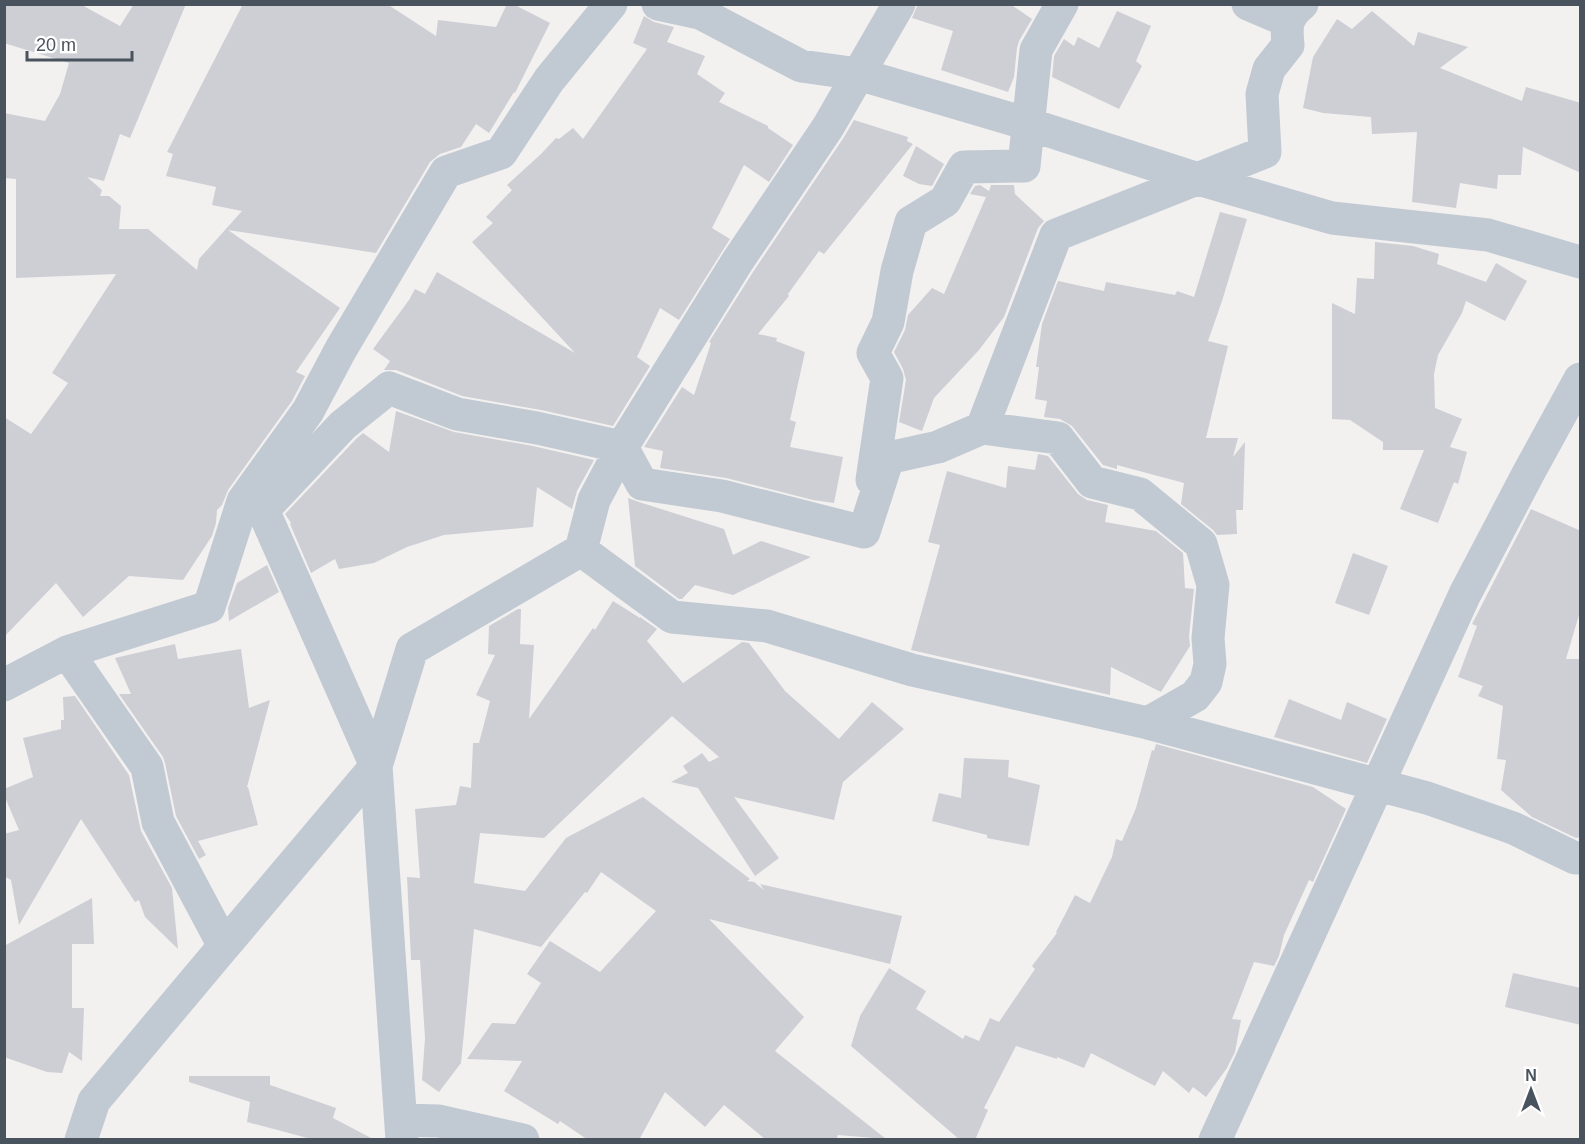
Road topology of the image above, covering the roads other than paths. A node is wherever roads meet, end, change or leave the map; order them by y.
1 (611, 4) edge
2 (658, 4) edge
3 (899, 4) edge
4 (1062, 4) edge
5 (1248, 4) edge
6 (1295, 13) edge
7 (858, 74) junction
8 (1028, 124) junction
9 (1198, 179) junction
10 (1581, 262) edge
11 (1581, 379) edge
12 (982, 428) junction
13 (622, 447) junction
14 (253, 506) junction
15 (864, 532) junction
16 (581, 550) junction
17 (67, 652) junction
18 (4, 685) edge
19 (1148, 723) junction
20 (376, 766) junction
21 (1377, 783) junction
22 (1581, 858) edge
23 (224, 946) junction
24 (402, 1130) edge
25 (81, 1140) edge
26 (523, 1140) edge
27 (1215, 1140) edge

1 - 14 street
2 - 7 street
3 - 7 street
4 - 8 street
5 - 6 street
6 - 9 street
7 - 8 street
7 - 13 street
8 - 9 street
8 - 15 street
9 - 10 street
9 - 12 street
11 - 21 street
12 - 15 street
12 - 19 street
13 - 14 street
13 - 15 street
13 - 16 street
14 - 17 street
14 - 20 street
16 - 19 street
16 - 20 street
17 - 18 street
17 - 23 street
19 - 21 street
20 - 23 street
20 - 24 street
21 - 22 street
21 - 27 street
23 - 25 street
24 - 26 street

